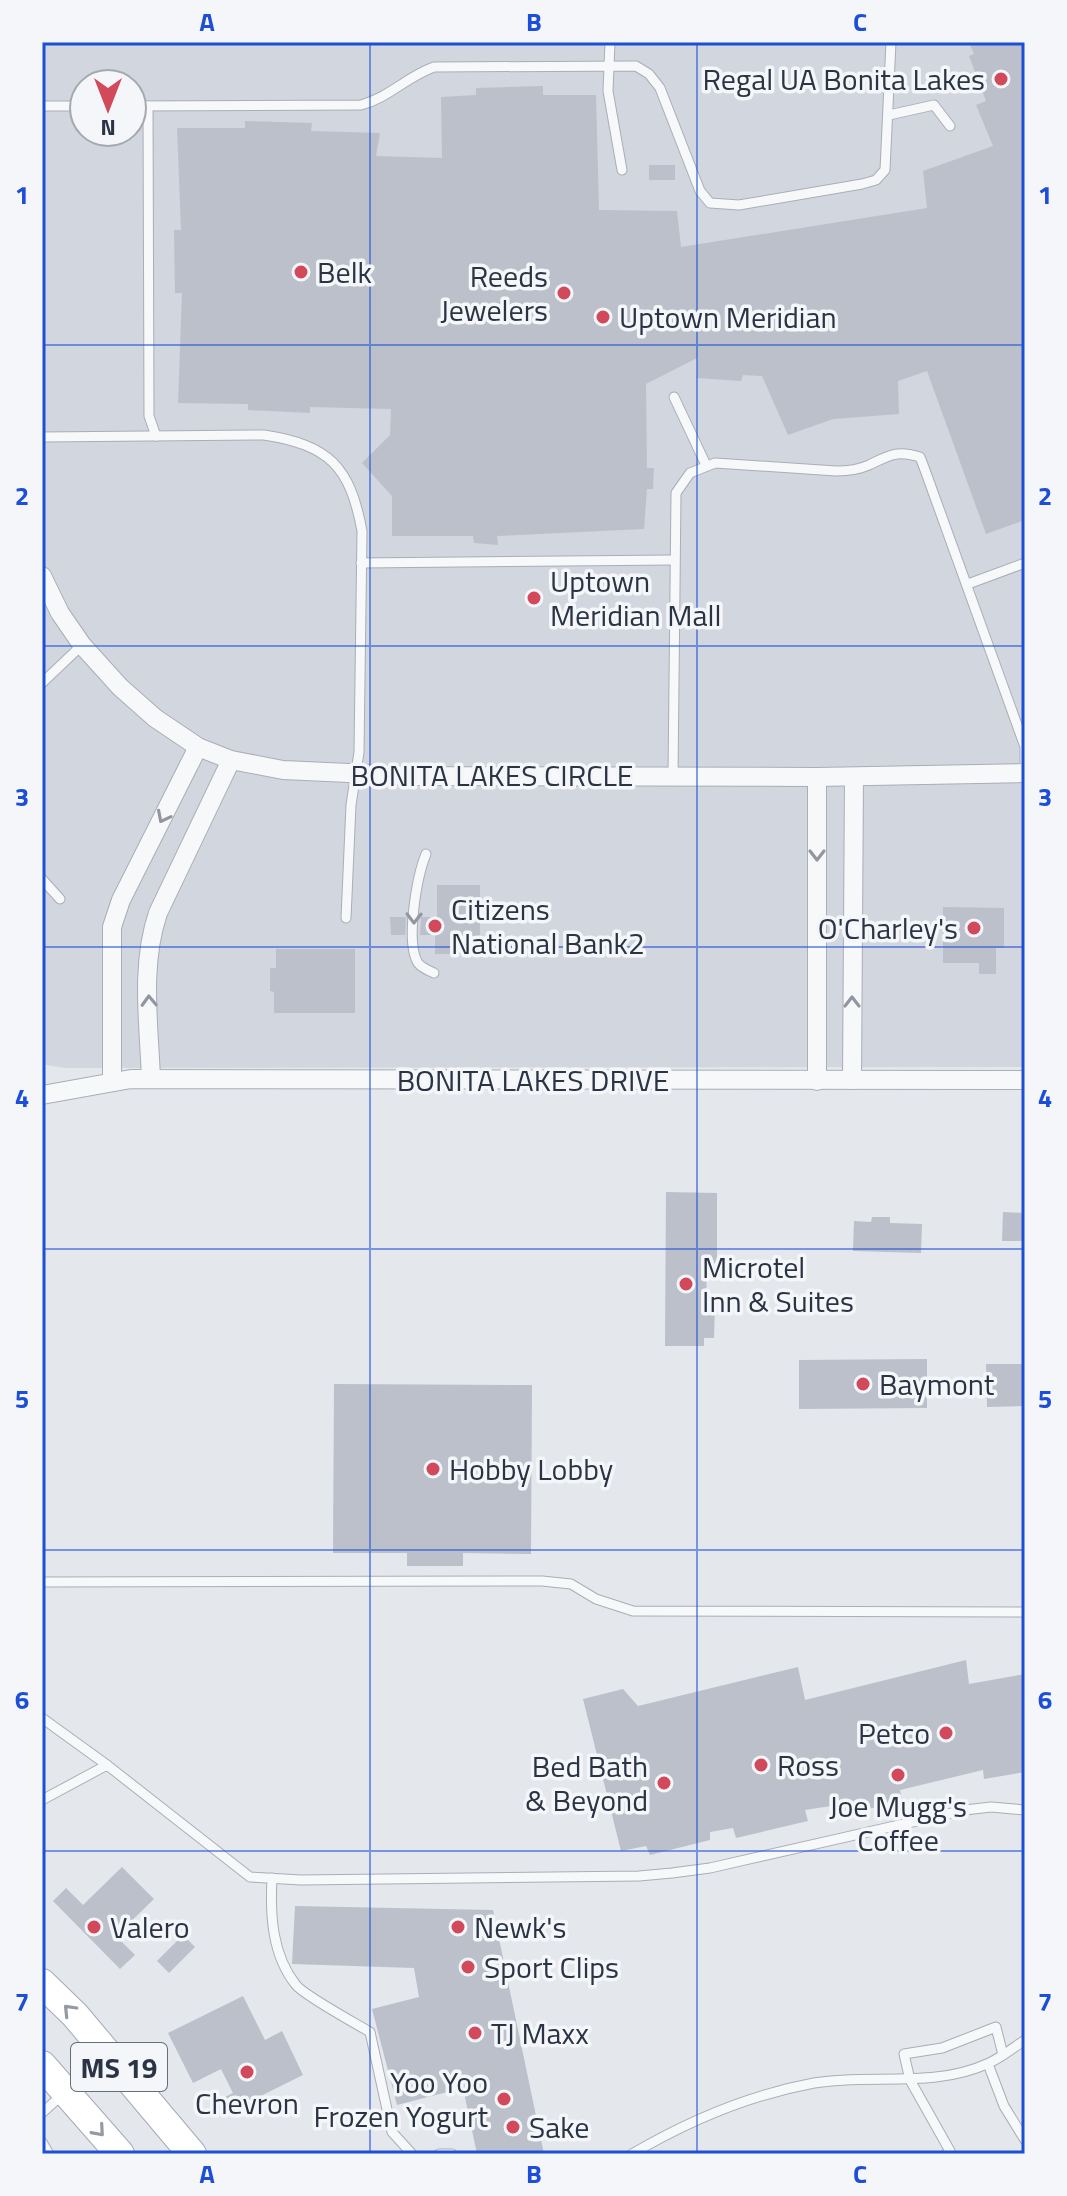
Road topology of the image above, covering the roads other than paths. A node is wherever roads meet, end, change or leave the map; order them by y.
1 (610, 42) edge
2 (891, 42) edge
3 (610, 64) junction
4 (42, 106) edge
5 (68, 106) edge
6 (148, 106) joint
7 (889, 115) junction
8 (950, 126) dead end
9 (622, 170) dead end
10 (674, 397) dead end
11 (156, 436) junction
12 (42, 437) edge
13 (706, 465) junction
14 (674, 560) junction
15 (361, 563) junction
16 (1025, 563) edge
17 (42, 576) edge
18 (968, 584) junction
19 (82, 645) junction
20 (42, 683) edge
21 (198, 747) junction
22 (231, 760) junction
23 (1025, 762) edge
24 (1025, 773) edge
25 (355, 775) junction
26 (673, 777) junction
27 (817, 777) junction
28 (854, 777) junction
29 (426, 854) dead end
30 (42, 879) edge
31 (60, 899) dead end
32 (346, 918) dead end
33 (434, 973) dead end
34 (151, 1079) junction
35 (852, 1080) junction
36 (1025, 1080) edge
37 (817, 1081) junction
38 (112, 1082) junction
39 (42, 1095) edge
40 (42, 1582) edge
41 (1025, 1612) edge
42 (42, 1718) edge
43 (107, 1765) junction
44 (43, 1797) edge
45 (1025, 1810) edge
46 (272, 1878) junction
47 (42, 1983) edge
48 (1025, 2040) edge
49 (1003, 2055) junction
50 (988, 2064) junction
51 (42, 2065) edge
52 (910, 2080) junction
53 (66, 2092) junction
54 (42, 2113) edge
55 (1025, 2140) edge
56 (42, 2142) edge
57 (49, 2154) edge
58 (120, 2154) edge
59 (192, 2154) edge
60 (412, 2154) edge
61 (439, 2154) edge
62 (452, 2154) edge
63 (632, 2154) edge
64 (946, 2154) edge

1 - 3 lane
2 - 7 lane
3 - 6 lane
3 - 7 lane
3 - 9 lane
4 - 5 lane
6 - 11 lane
7 - 8 lane
10 - 13 lane
11 - 12 lane
11 - 15 lane
13 - 14 lane
13 - 18 lane
14 - 15 lane
14 - 26 lane
15 - 25 lane
16 - 18 lane
17 - 19 street, BONITA LAKES CIRCLE
18 - 23 lane
19 - 20 lane
19 - 21 street, BONITA LAKES CIRCLE
21 - 22 street, BONITA LAKES CIRCLE
21 -> 38 street
22 - 25 street, BONITA LAKES CIRCLE
34 -> 22 street
24 - 28 street, BONITA LAKES CIRCLE
25 - 26 street, BONITA LAKES CIRCLE
25 - 32 lane
26 - 27 street, BONITA LAKES CIRCLE
27 - 28 street, BONITA LAKES CIRCLE
27 -> 37 street
35 -> 28 street
29 -> 33 lane
30 - 31 lane
34 - 37 street, BONITA LAKES DRIVE
34 - 38 street, BONITA LAKES DRIVE
35 - 36 street, BONITA LAKES DRIVE
35 - 37 street, BONITA LAKES DRIVE
38 - 39 street, BONITA LAKES DRIVE
40 - 41 lane
42 - 43 lane
43 - 44 lane
43 - 46 lane
45 - 46 lane
46 - 60 lane
59 -> 47 main road, MS 19
48 - 49 lane
49 - 50 lane
49 - 52 lane
50 - 52 lane
50 - 55 lane
51 - 53 main road, MS 19
52 - 63 lane
52 - 64 lane
53 - 54 lane
53 -> 58 main road, MS 19
56 - 57 lane
61 - 62 lane

